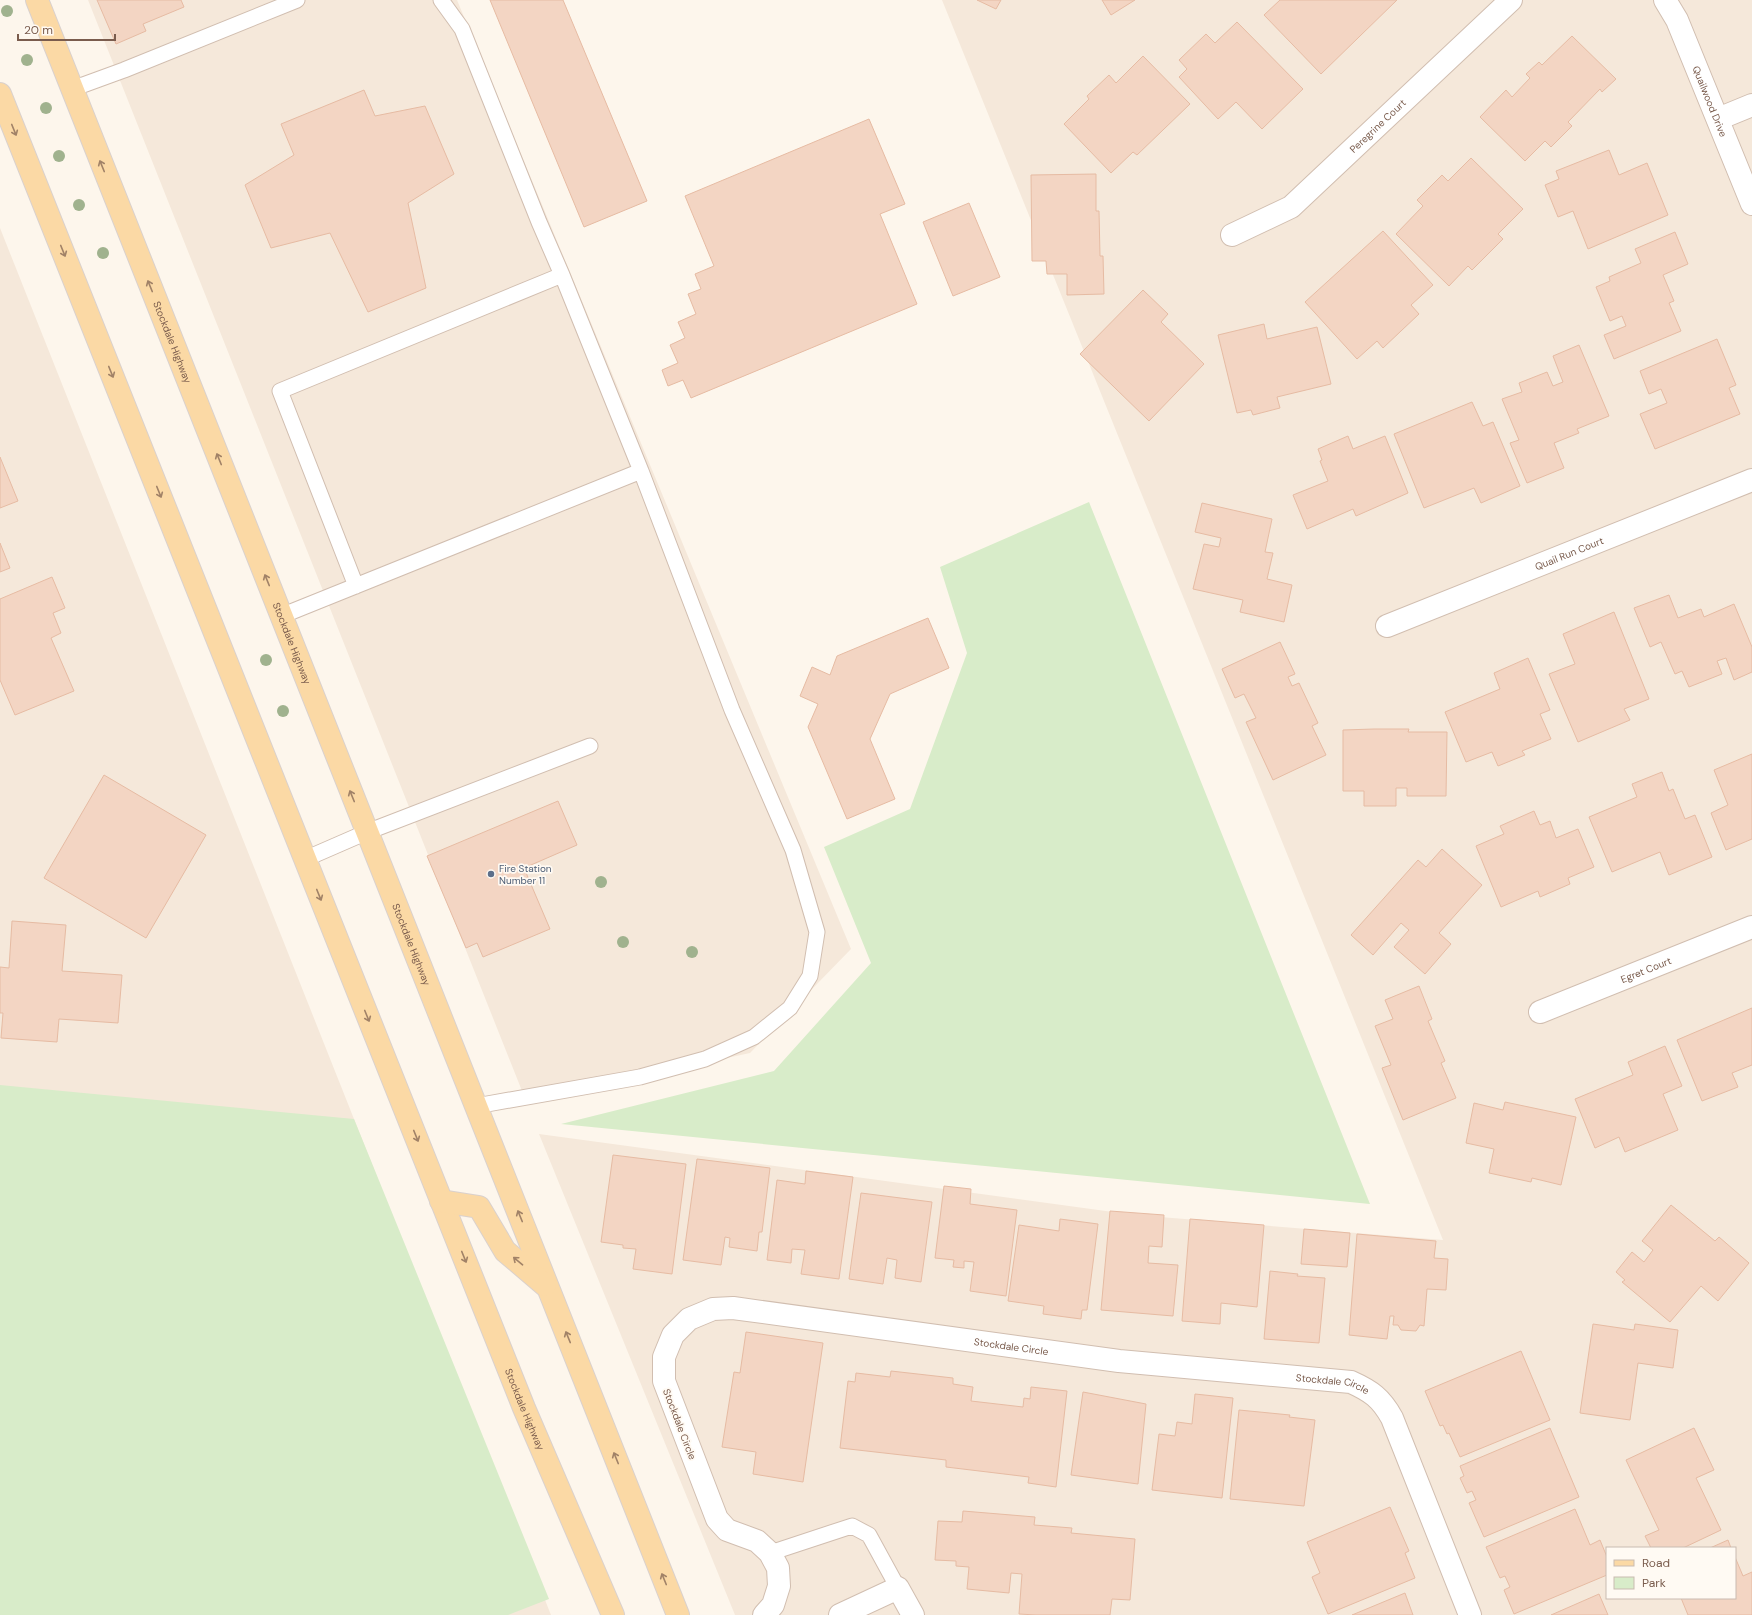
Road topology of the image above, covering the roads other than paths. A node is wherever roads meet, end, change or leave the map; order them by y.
1 (37, 0) edge
2 (297, 0) edge
3 (441, 0) edge
4 (1511, 0) edge
5 (1666, 0) edge
6 (72, 89) junction
7 (0, 94) edge
8 (1752, 105) edge
9 (1718, 119) junction
10 (1752, 204) edge
11 (1232, 235) dead end
12 (562, 275) junction
13 (641, 471) junction
14 (1752, 480) edge
15 (356, 586) junction
16 (281, 616) junction
17 (1387, 626) dead end
18 (590, 746) dead end
19 (367, 832) junction
20 (305, 859) junction
21 (1752, 927) edge
22 (1540, 1012) dead end
23 (476, 1106) junction
24 (441, 1200) junction
25 (548, 1287) junction
26 (770, 1553) junction
27 (898, 1588) junction
28 (613, 1615) edge
29 (678, 1615) edge
30 (764, 1615) edge
31 (840, 1615) edge
32 (913, 1615) edge
33 (1470, 1615) edge

1 - 6 main road, Stockdale Highway
2 - 6 lane
3 - 12 lane
4 - 11 street, Peregrine Court
5 - 9 street, Quailwood Drive
16 -> 6 main road, Stockdale Highway
7 -> 20 main road, Stockdale Highway
8 - 9 street
9 - 10 street, Quailwood Drive
12 - 13 lane
12 - 15 lane
13 - 15 lane
13 - 23 lane
14 - 17 street, Quail Run Court
15 - 16 lane
19 -> 16 main road, Stockdale Highway
18 - 19 lane
19 - 20 lane
19 - 23 main road, Stockdale Highway
20 -> 24 main road, Stockdale Highway
21 - 22 street, Egret Court
25 -> 23 main road, Stockdale Highway
25 -> 24 main road, Stockdale Highway
24 -> 28 main road, Stockdale Highway
29 -> 25 main road, Stockdale Highway
26 - 27 lane
26 - 30 street, Stockdale Circle
26 - 33 street, Stockdale Circle
27 - 31 street
27 - 32 street

